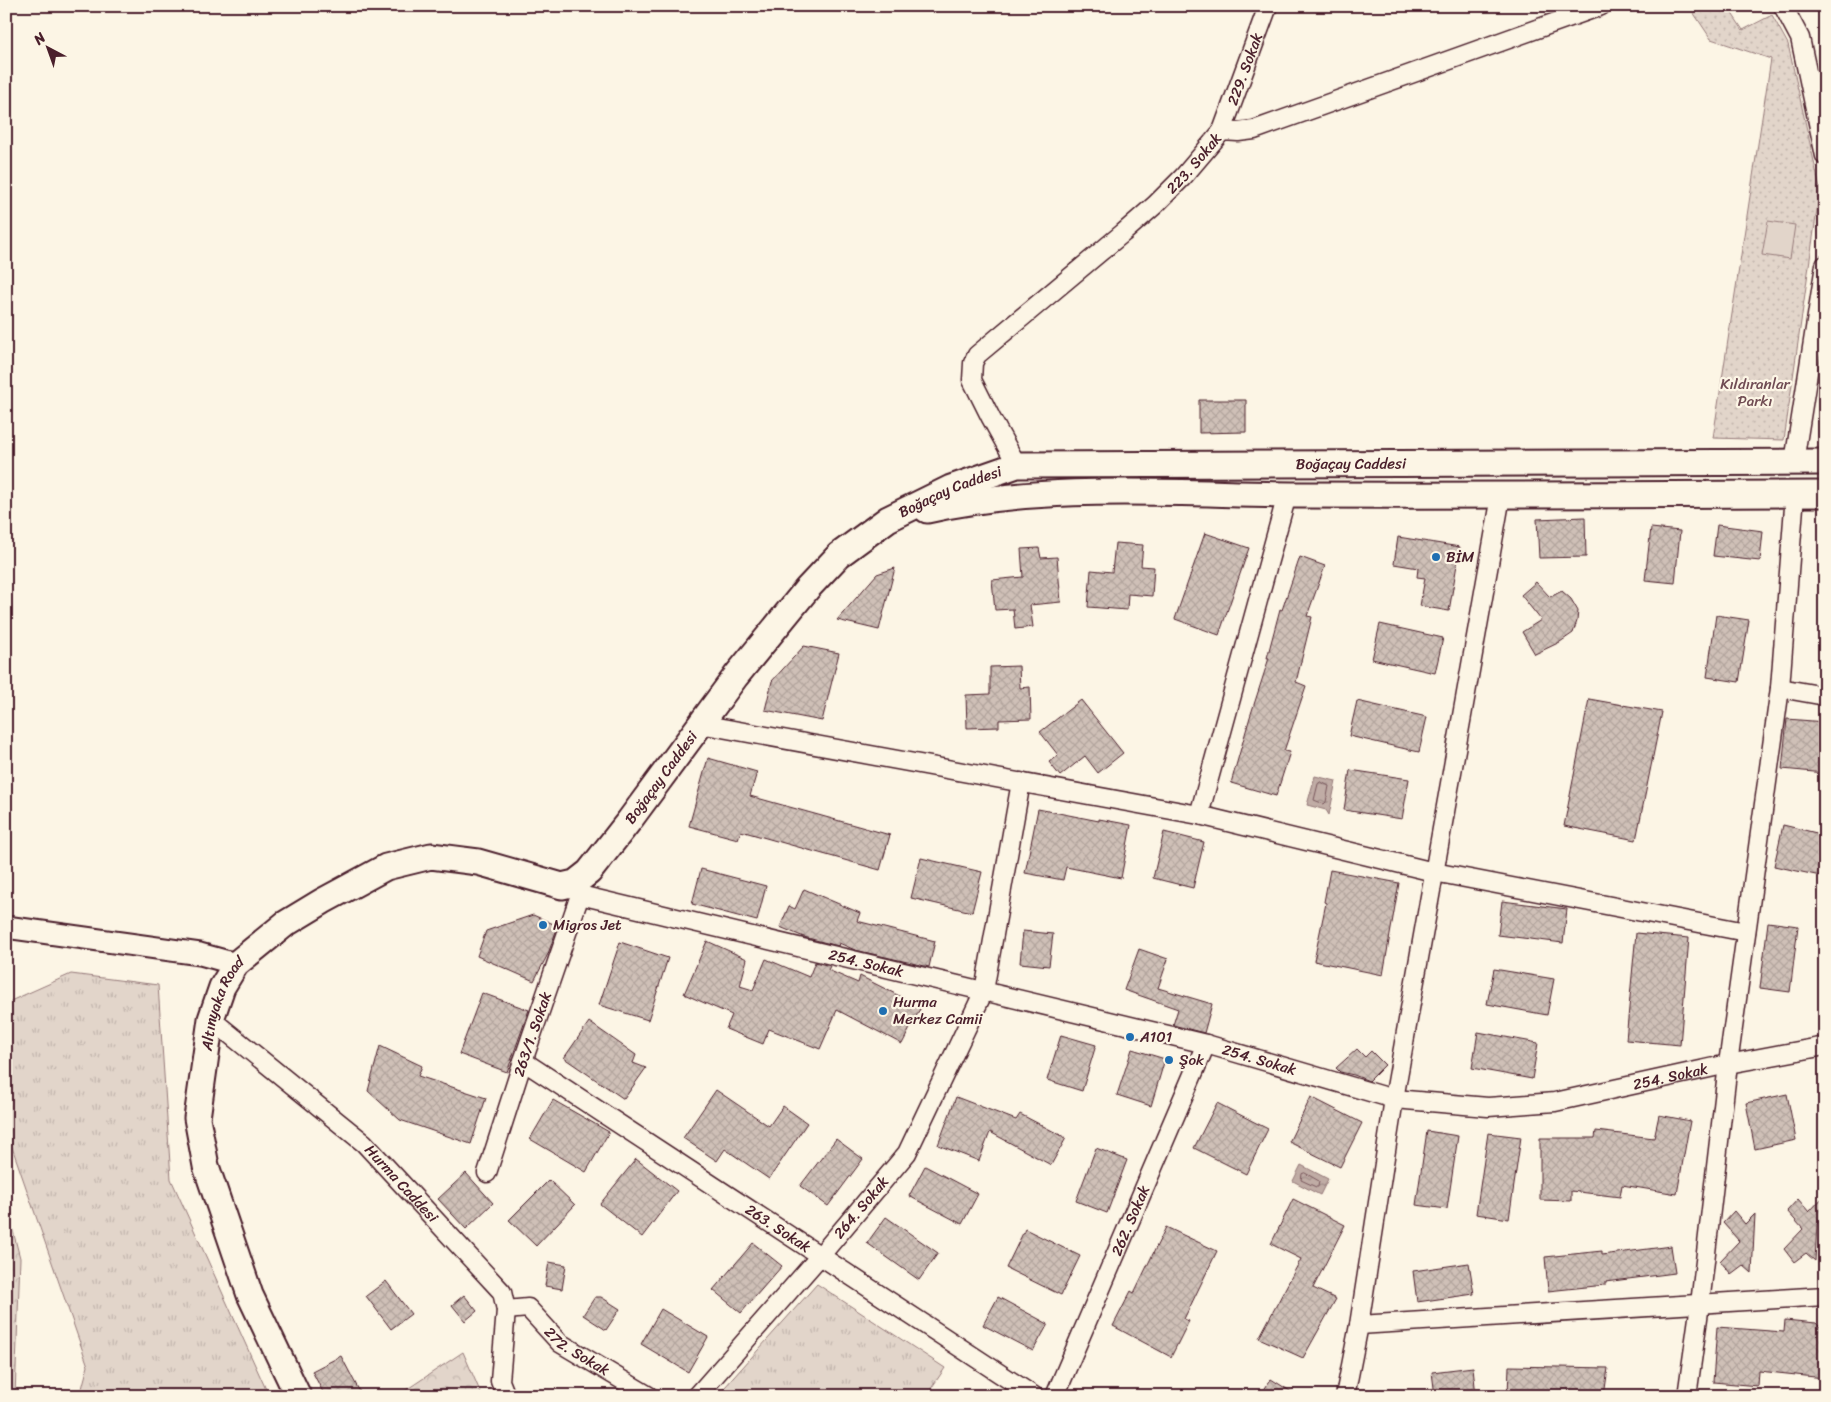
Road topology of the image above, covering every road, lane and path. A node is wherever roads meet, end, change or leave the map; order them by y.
1 (1268, 6) edge
2 (1601, 6) edge
3 (1783, 6) edge
4 (1222, 131) junction
5 (1825, 156) edge
6 (1825, 265) edge
7 (1794, 462) junction
8 (1825, 462) edge
9 (1017, 465) junction
10 (1795, 494) junction
11 (1825, 494) edge
12 (1287, 495) junction
13 (1501, 496) junction
14 (888, 519) junction
15 (1780, 688) junction
16 (1825, 696) edge
17 (700, 724) junction
18 (1021, 782) junction
19 (1199, 815) junction
20 (1434, 872) junction
21 (577, 889) junction
22 (6, 927) edge
23 (1746, 932) junction
24 (236, 964) junction
25 (984, 991) junction
26 (210, 1019) junction
27 (1206, 1044) junction
28 (1825, 1046) edge
29 (523, 1061) junction
30 (1728, 1064) junction
31 (1394, 1099) junction
32 (487, 1173) dead end
33 (820, 1256) junction
34 (1825, 1296) edge
35 (1700, 1304) junction
36 (506, 1310) junction
37 (1359, 1325) junction
38 (298, 1396) edge
39 (506, 1396) edge
40 (649, 1396) edge
41 (697, 1396) edge
42 (1034, 1396) edge
43 (1055, 1396) edge
44 (1345, 1396) edge
45 (1687, 1396) edge

1 - 4 street, 229. Sokak
2 - 4 street, 223. Sokak
3 - 5 street
4 - 9 street, 223. Sokak
6 - 7 street
7 - 8 main road, Boğaçay Caddesi
7 - 9 main road, Boğaçay Caddesi
9 - 14 main road, Boğaçay Caddesi
10 - 11 main road, Boğaçay Caddesi
10 - 13 main road, Boğaçay Caddesi
10 - 15 street
12 - 13 main road, Boğaçay Caddesi
12 - 14 main road, Boğaçay Caddesi
12 - 19 street
13 - 20 street
14 - 17 main road, Boğaçay Caddesi
15 - 16 street
15 - 23 street
17 - 18 street
17 - 21 main road, Boğaçay Caddesi
18 - 19 street
18 - 25 street, 264. Sokak
19 - 20 street
20 - 23 street
20 - 31 street
21 - 24 main road, Altınyaka Road
21 - 25 street, 254. Sokak
21 - 29 street, 263/1. Sokak
22 - 24 street
23 - 30 street
24 - 26 main road, Altınyaka Road
25 - 27 street, 254. Sokak
25 - 33 street, 264. Sokak
26 - 36 street, Hurma Caddesi
26 - 38 main road, Altınyaka Road
27 - 31 street, 254. Sokak
27 - 43 street, 262. Sokak
28 - 30 street, 254. Sokak
29 - 32 street, 263/1. Sokak
29 - 33 street, 263. Sokak
30 - 31 street, 254. Sokak
30 - 35 street
31 - 37 street
33 - 41 street, 264. Sokak
33 - 42 street, 263. Sokak
34 - 35 street
35 - 37 street
35 - 45 street
36 - 39 street, Hurma Caddesi
36 - 40 street, 272. Sokak
37 - 44 street

